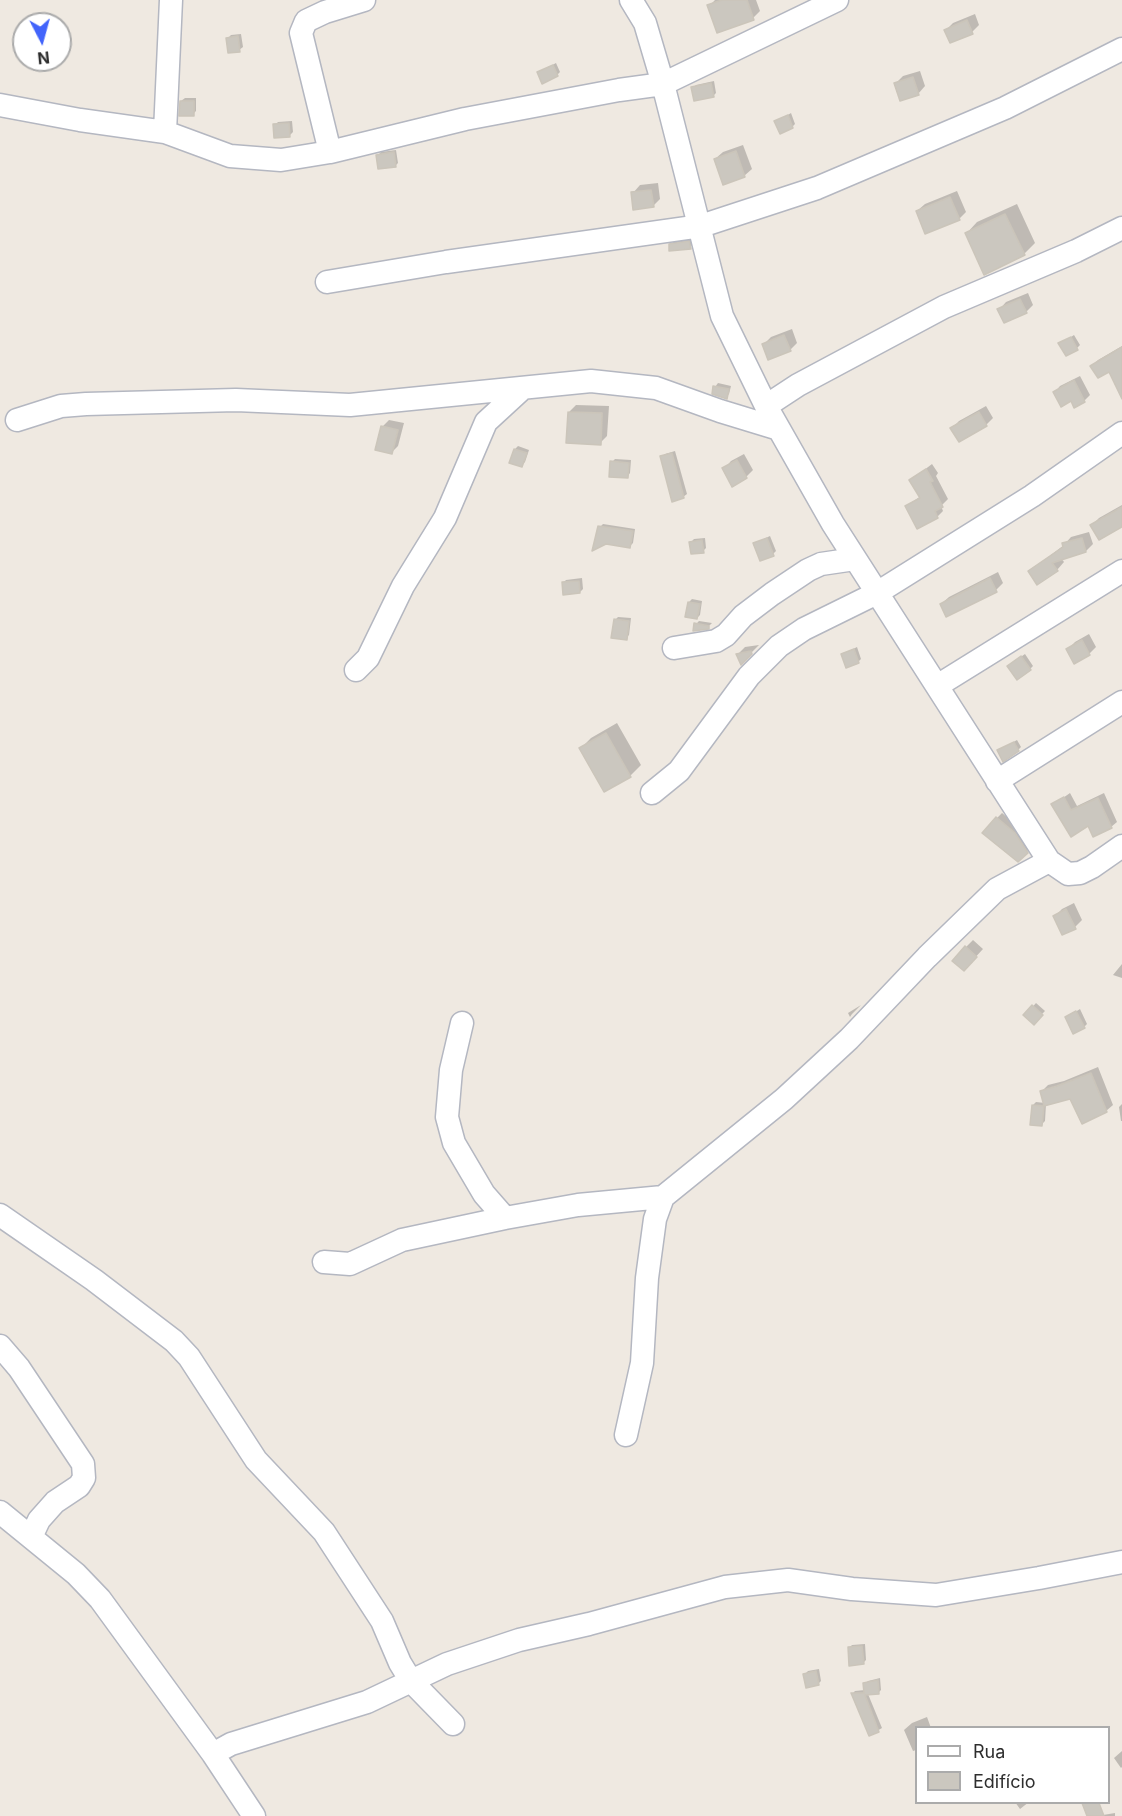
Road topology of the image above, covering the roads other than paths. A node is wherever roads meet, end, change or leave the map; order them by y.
1 (171, 0) edge
2 (364, 0) edge
3 (631, 0) edge
4 (837, 0) edge
5 (1122, 49) edge
6 (663, 84) junction
7 (0, 105) edge
8 (165, 132) junction
9 (330, 152) junction
10 (701, 226) junction
11 (1122, 228) edge
12 (327, 282) dead end
13 (523, 388) junction
14 (766, 406) junction
15 (17, 420) dead end
16 (779, 429) junction
17 (1122, 433) edge
18 (855, 559) junction
19 (1122, 571) edge
20 (877, 593) junction
21 (674, 648) dead end
22 (356, 670) dead end
23 (937, 686) junction
24 (1122, 702) edge
25 (997, 781) junction
26 (652, 793) dead end
27 (1122, 846) edge
28 (1049, 861) junction
29 (462, 1023) dead end
30 (663, 1197) junction
31 (0, 1215) edge
32 (505, 1218) junction
33 (324, 1262) dead end
34 (0, 1346) edge
35 (626, 1435) dead end
36 (0, 1512) edge
37 (31, 1536) junction
38 (1122, 1562) edge
39 (411, 1681) junction
40 (453, 1724) dead end
41 (213, 1754) junction
42 (254, 1816) edge

1 - 8 street
2 - 9 street
3 - 6 street
4 - 6 street
5 - 10 street
6 - 9 street
6 - 10 street
7 - 8 street
8 - 9 street
10 - 12 street
10 - 14 street
11 - 14 street
13 - 15 street
13 - 16 street
13 - 22 street
14 - 16 street
16 - 18 street
17 - 20 street
18 - 20 street
18 - 21 street
19 - 23 street
20 - 23 street
20 - 26 street
23 - 25 street
24 - 25 street
25 - 28 street
27 - 28 street
28 - 30 street
29 - 32 street
30 - 32 street
30 - 35 street
31 - 39 street
32 - 33 street
34 - 37 street
36 - 37 street
37 - 41 street
38 - 39 street
39 - 40 street
39 - 41 street
41 - 42 street

